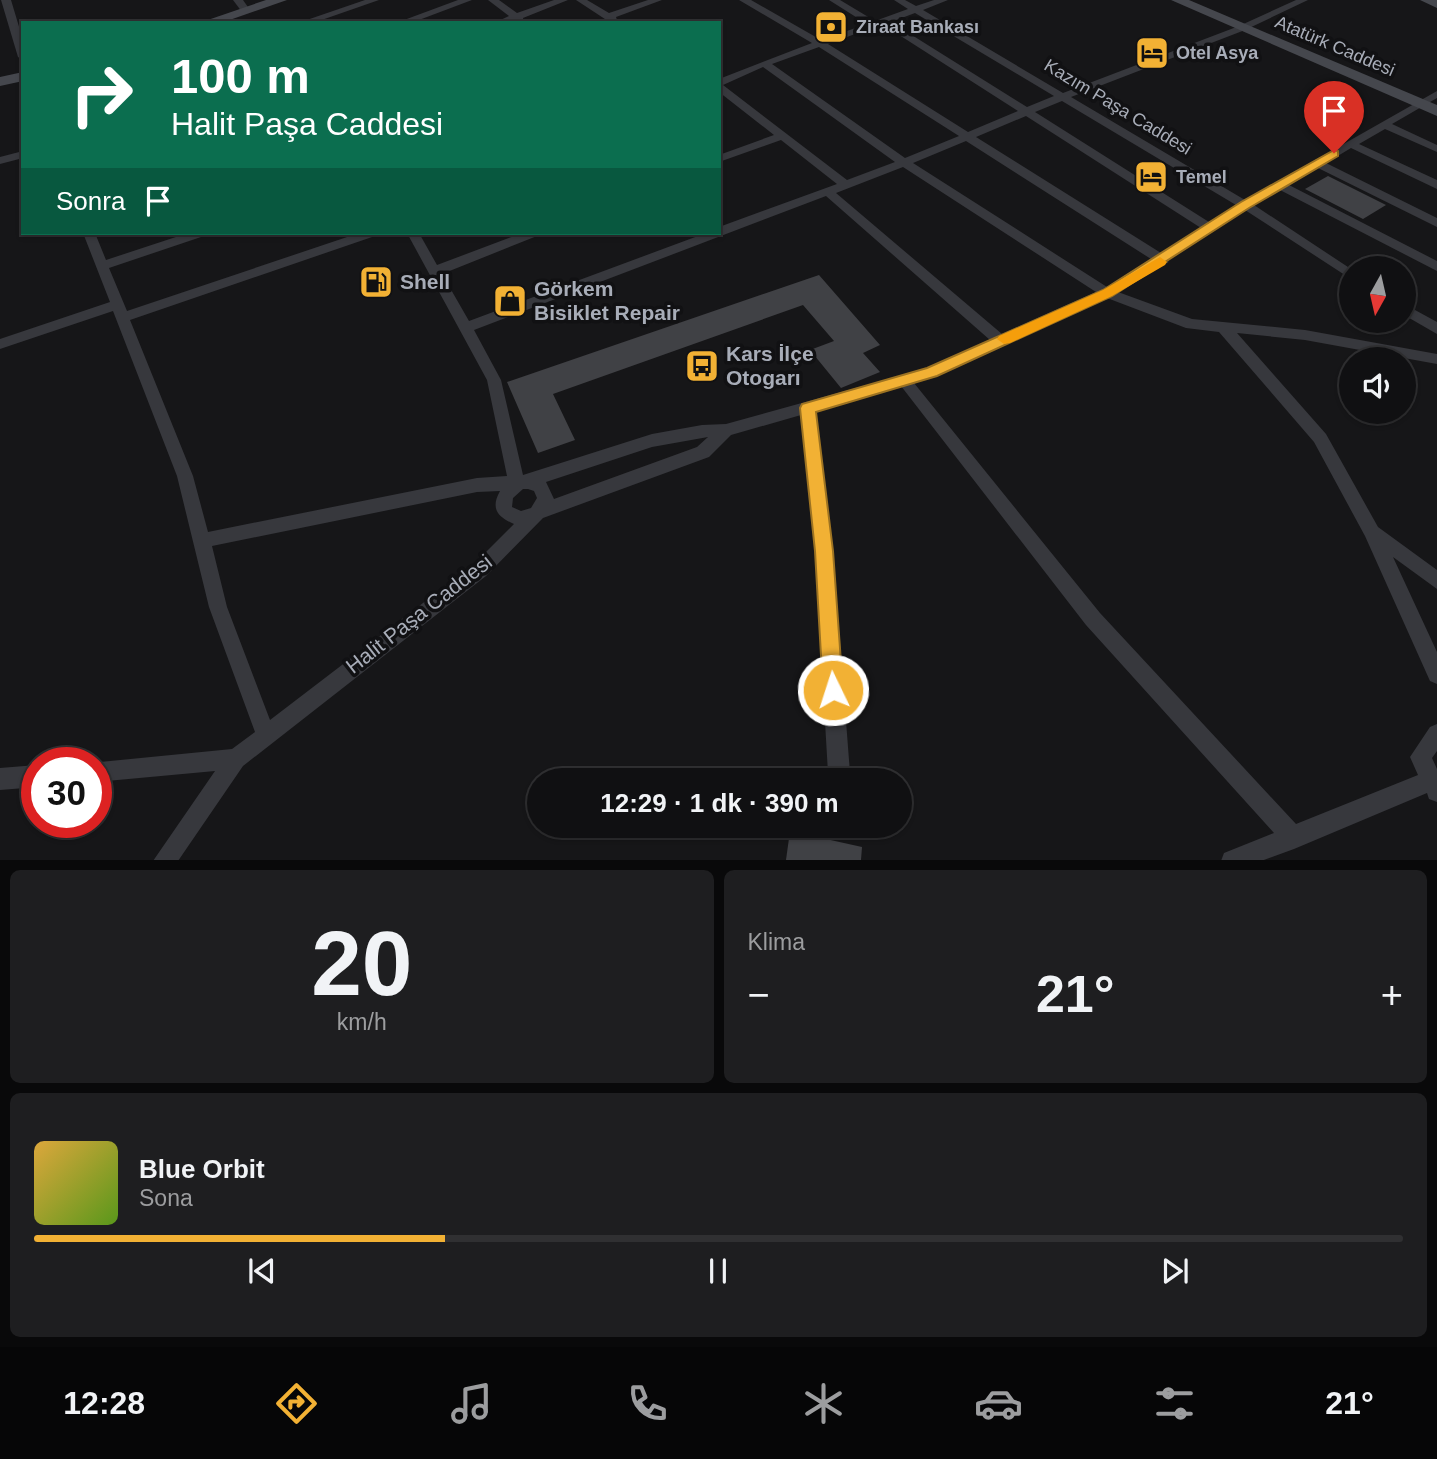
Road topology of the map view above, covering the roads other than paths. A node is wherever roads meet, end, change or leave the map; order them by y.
1 (6, 0) edge
2 (280, 0) edge
3 (374, 0) edge
4 (467, 0) edge
5 (493, 0) edge
6 (563, 0) edge
7 (581, 0) edge
8 (657, 0) edge
9 (744, 0) edge
10 (834, 0) edge
11 (899, 0) edge
12 (943, 0) edge
13 (1178, 0) edge
14 (1303, 0) edge
15 (1427, 0) edge
16 (1437, 4) edge
17 (915, 10) junction
18 (238, 12) edge
19 (608, 17) junction
20 (519, 20) edge
21 (212, 21) edge
22 (309, 21) edge
23 (407, 21) edge
24 (614, 21) edge
25 (881, 24) junction
26 (1242, 27) junction
27 (821, 44) junction
28 (21, 50) edge
29 (764, 63) junction
30 (21, 77) edge
31 (0, 82) edge
32 (721, 84) edge
33 (721, 87) edge
34 (1437, 94) edge
35 (1064, 96) junction
36 (1429, 108) edge
37 (1026, 111) junction
38 (1385, 125) junction
39 (782, 136) junction
40 (967, 136) junction
41 (1351, 144) junction
42 (1437, 149) edge
43 (21, 155) edge
44 (722, 156) edge
45 (0, 161) edge
46 (904, 163) junction
47 (1317, 163) junction
48 (845, 184) junction
49 (1280, 185) junction
50 (1437, 185) edge
51 (827, 191) junction
52 (1245, 205) junction
53 (1437, 223) edge
54 (1210, 228) junction
55 (721, 231) edge
56 (90, 235) edge
57 (193, 235) edge
58 (365, 235) edge
59 (414, 235) edge
60 (528, 235) edge
61 (696, 236) edge
62 (1163, 260) junction
63 (102, 266) junction
64 (1339, 267) edge
65 (1437, 267) edge
66 (436, 271) junction
67 (1107, 293) junction
68 (120, 312) junction
69 (1416, 316) edge
70 (467, 327) junction
71 (1224, 328) junction
72 (1437, 329) edge
73 (1001, 341) junction
74 (0, 344) edge
75 (1437, 359) edge
76 (904, 380) junction
77 (808, 408) junction
78 (726, 430) junction
79 (522, 483) junction
80 (537, 513) junction
81 (1372, 532) junction
82 (201, 541) junction
83 (1437, 581) edge
84 (1437, 674) edge
85 (267, 735) junction
86 (1434, 740) edge
87 (236, 759) junction
88 (839, 768) edge
89 (112, 770) edge
90 (21, 777) edge
91 (0, 779) edge
92 (1434, 785) edge
93 (1294, 838) junction
94 (164, 860) edge
95 (1232, 860) edge

1 - 28 street
2 - 18 main road
3 - 22 street
4 - 23 street
5 - 20 street
6 - 20 street
7 - 19 street
8 - 19 street
9 - 27 street
10 - 25 street
11 - 17 street, Kazım Paşa Caddesi
12 - 17 street
13 - 26 street, Atatürk Caddesi
14 - 26 street
15 - 16 main road
17 - 25 street
17 - 35 street, Kazım Paşa Caddesi
18 - 21 main road
19 - 24 street
25 - 27 street
25 - 37 street
26 - 35 street
26 - 36 street, Atatürk Caddesi
27 - 29 street
27 - 40 street
29 - 32 street
29 - 46 street
30 - 31 main road
33 - 39 street
34 - 36 street, Halit Paşa Caddesi
35 - 37 street
35 - 52 street, Kazım Paşa Caddesi
36 - 38 street, Halit Paşa Caddesi
37 - 40 street
37 - 54 street
38 - 41 street, Halit Paşa Caddesi
38 - 42 street
39 - 44 street
39 - 48 street
40 - 46 street
40 - 62 street
41 - 47 street, Halit Paşa Caddesi
41 - 50 street
43 - 45 street
46 - 48 street
46 - 67 street
47 - 49 street, Halit Paşa Caddesi
47 - 53 street
48 - 51 street
49 - 52 street, Halit Paşa Caddesi
49 - 65 street
51 - 55 street
51 - 73 street
52 - 54 street, Halit Paşa Caddesi
52 - 64 street, Kazım Paşa Caddesi
54 - 62 street, Halit Paşa Caddesi
56 - 63 street
57 - 63 street
58 - 68 street
59 - 66 street
60 - 66 street
61 - 70 street
62 - 67 street, Halit Paşa Caddesi
63 - 68 street
66 - 70 street
67 - 71 street
67 - 73 street, Halit Paşa Caddesi
68 - 74 street
68 - 82 street
69 - 72 street
70 - 79 street
71 - 75 street
71 - 81 street
73 - 76 street, Halit Paşa Caddesi
76 - 77 street, Halit Paşa Caddesi
76 - 93 street
77 - 78 street, Halit Paşa Caddesi
77 - 88 street
78 - 79 street
78 - 80 street, Halit Paşa Caddesi
79 - 80 street
79 - 80 street
79 - 82 street
80 - 85 street, Halit Paşa Caddesi
81 - 83 street
81 - 84 street
82 - 85 street
85 - 87 street, Halit Paşa Caddesi
86 - 92 street
87 - 89 street
87 - 94 street, Halit Paşa Caddesi
90 - 91 street
92 - 93 street
93 - 95 street

